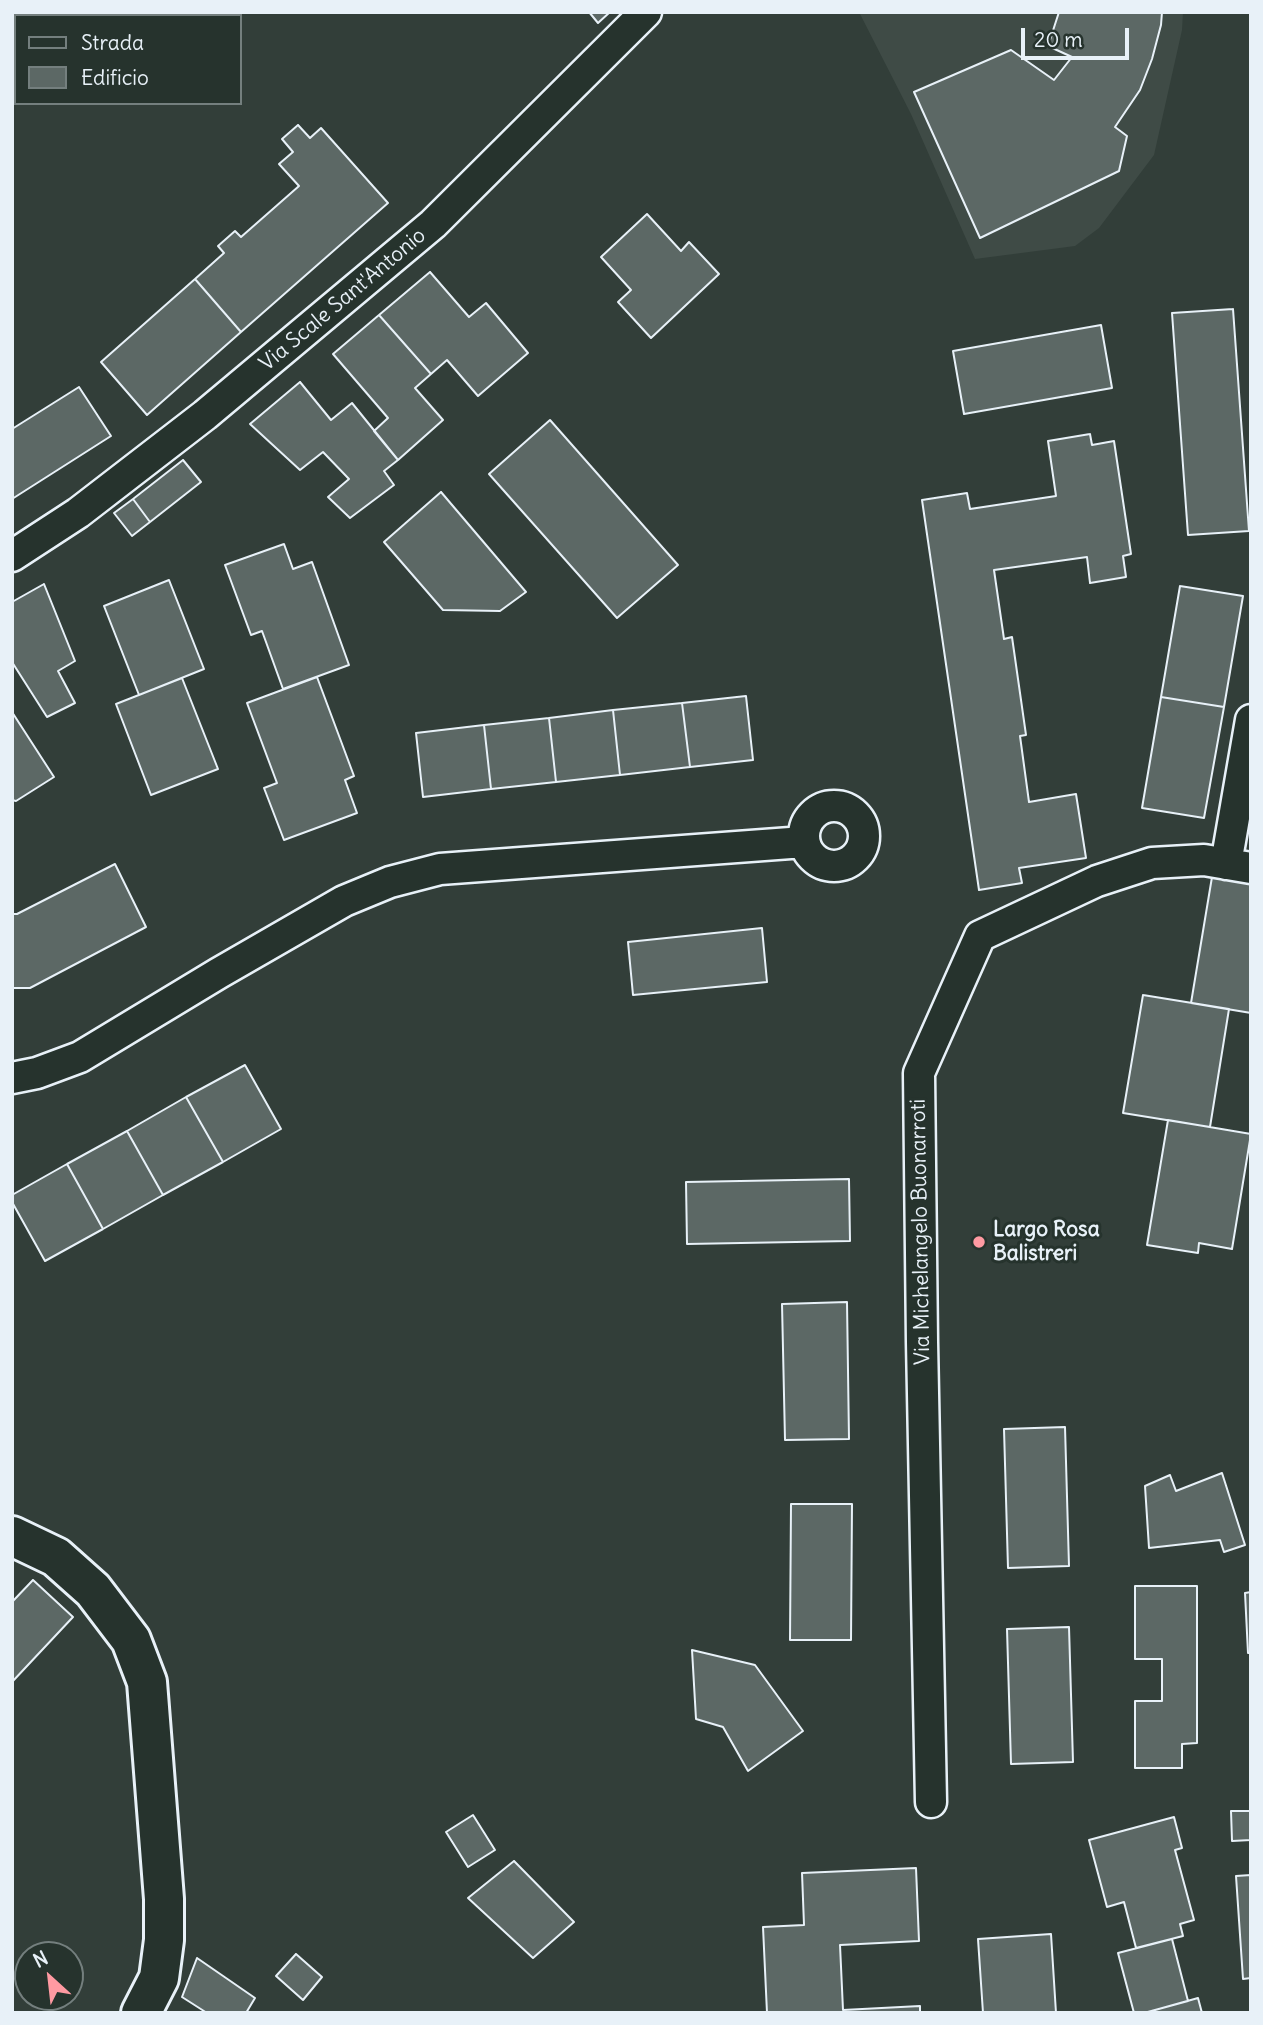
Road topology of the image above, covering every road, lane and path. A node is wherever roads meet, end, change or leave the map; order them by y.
1 (646, 12) edge
2 (12, 556) edge
3 (1251, 720) edge
4 (804, 842) dead end
5 (1239, 866) edge
6 (12, 1077) edge
7 (12, 1536) edge
8 (931, 1802) dead end
9 (141, 2013) edge

1 - 2 street, Via Scale Sant'Antonio
3 - 5 street, Via Michelangelo Buonarroti
4 - 6 street
5 - 8 street, Via Michelangelo Buonarroti
7 - 9 street

